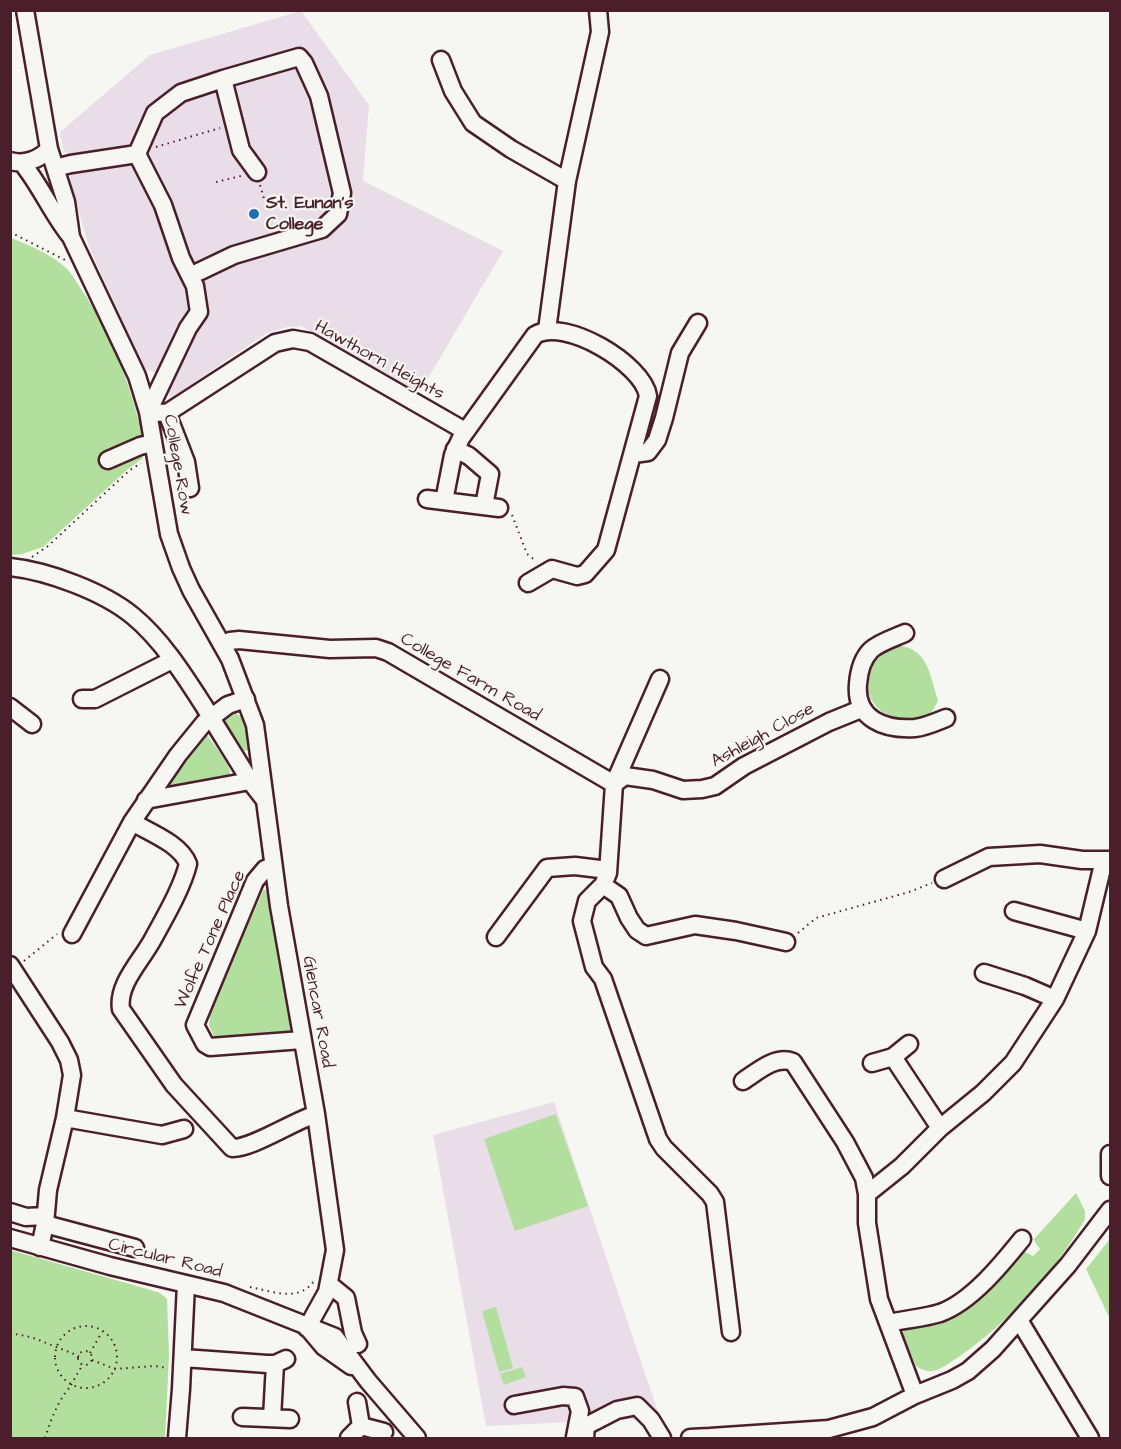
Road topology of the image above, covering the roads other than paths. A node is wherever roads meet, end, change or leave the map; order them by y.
1 (25, 10) edge
2 (598, 10) edge
3 (441, 60) dead end
4 (223, 79) junction
5 (49, 148) junction
6 (137, 154) junction
7 (16, 162) edge
8 (55, 168) junction
9 (257, 172) dead end
10 (567, 181) junction
11 (71, 237) junction
12 (190, 276) junction
13 (698, 323) dead end
14 (547, 330) junction
15 (148, 412) junction
16 (167, 413) junction
17 (465, 431) junction
18 (153, 443) junction
19 (455, 449) junction
20 (633, 454) junction
21 (108, 460) dead end
22 (190, 488) dead end
23 (427, 500) dead end
24 (444, 501) junction
25 (10, 567) edge
26 (528, 583) dead end
27 (905, 633) dead end
28 (224, 645) junction
29 (172, 660) junction
30 (660, 679) dead end
31 (82, 699) dead end
32 (246, 699) junction
33 (10, 707) edge
34 (861, 709) junction
35 (211, 718) junction
36 (946, 718) dead end
37 (32, 723) dead end
38 (260, 756) junction
39 (240, 764) junction
40 (243, 782) junction
41 (614, 784) junction
42 (146, 800) junction
43 (264, 800) junction
44 (132, 822) junction
45 (1107, 860) edge
46 (273, 866) junction
47 (606, 877) junction
48 (944, 879) road end
49 (1014, 911) dead end
50 (1087, 930) junction
51 (72, 934) road end
52 (496, 937) dead end
53 (786, 942) road end
54 (13, 973) edge
55 (984, 973) dead end
56 (1054, 999) junction
57 (302, 1040) junction
58 (909, 1044) dead end
59 (893, 1057) junction
60 (872, 1063) dead end
61 (743, 1081) dead end
62 (316, 1114) junction
63 (65, 1118) junction
64 (940, 1128) junction
65 (184, 1129) dead end
66 (1110, 1154) edge
67 (1110, 1176) edge
68 (867, 1194) junction
69 (1110, 1210) edge
70 (10, 1212) edge
71 (45, 1220) junction
72 (10, 1238) edge
73 (1026, 1240) dead end
74 (39, 1247) junction
75 (135, 1248) dead end
76 (323, 1281) junction
77 (186, 1284) junction
78 (1018, 1320) junction
79 (889, 1323) junction
80 (307, 1328) junction
81 (731, 1332) dead end
82 (358, 1344) dead end
83 (176, 1363) junction
84 (915, 1395) junction
85 (357, 1402) dead end
86 (514, 1404) dead end
87 (242, 1417) dead end
88 (272, 1418) junction
89 (399, 1418) junction
90 (290, 1419) dead end
91 (355, 1432) edge
92 (382, 1435) edge
93 (177, 1438) edge
94 (417, 1438) edge
95 (567, 1438) edge
96 (577, 1438) edge
97 (585, 1438) edge
98 (662, 1438) edge
99 (690, 1438) edge
100 (710, 1438) edge
101 (1090, 1438) edge

1 - 5 street, College Row
2 - 10 street
3 - 10 street
4 - 6 street
4 - 9 street
4 - 12 street
5 - 7 street
5 - 8 street, College Row
6 - 8 street
6 - 12 street
7 - 11 street, College Row
8 - 11 street, College Row
10 - 14 street
11 - 15 street, College Row
12 - 15 street
13 - 20 street
14 - 17 street
14 - 20 street
15 - 16 street
15 - 18 street, College Row
16 - 17 street, Hawthorn Heights
16 - 22 street
17 - 19 street
18 - 21 street
18 - 28 street, College Row
19 - 24 street
19 - 24 street
20 - 26 street
23 - 24 street
25 - 29 street
27 - 34 street
28 - 32 street, College Row
28 - 41 street, College Farm Road
29 - 31 street
29 - 35 street
30 - 41 street
32 - 35 street
32 - 38 street, Glencar Road
33 - 37 street
34 - 36 street
34 - 41 street, Ashleigh Close
35 - 39 street
35 - 42 street
38 - 39 street
38 - 43 street, Glencar Road
39 - 40 street
40 - 42 street
40 - 43 street
41 - 47 street
42 - 44 street
43 - 46 street, Glencar Road
44 - 51 street
44 - 62 street
45 - 48 street
45 - 50 street
46 - 57 street, Glencar Road
46 - 57 street, Wolfe Tone Place
47 - 52 street
47 - 53 street
47 - 81 street
49 - 50 street
50 - 56 street
54 - 63 street
55 - 56 street
56 - 64 street
57 - 62 street, Glencar Road
58 - 59 street
59 - 60 street
59 - 64 street
61 - 68 street
62 - 76 street, Glencar Road
63 - 65 street
63 - 71 street
64 - 68 street
66 - 67 street
68 - 79 street
69 - 78 street
70 - 71 street
71 - 74 street
71 - 75 street
72 - 74 street, Circular Road
73 - 79 street
74 - 77 street, Circular Road
76 - 80 street, Glencar Road
76 - 82 street
77 - 80 street, Circular Road
77 - 83 street
78 - 84 street
78 - 101 street
79 - 84 street
80 - 89 street, Circular Road
83 - 88 street
83 - 93 street
84 - 100 street
85 - 91 street
86 - 96 street
87 - 88 street
88 - 90 street
89 - 92 street
89 - 94 street, Circular Road
91 - 92 street
95 - 96 street
97 - 98 street
99 - 100 street

